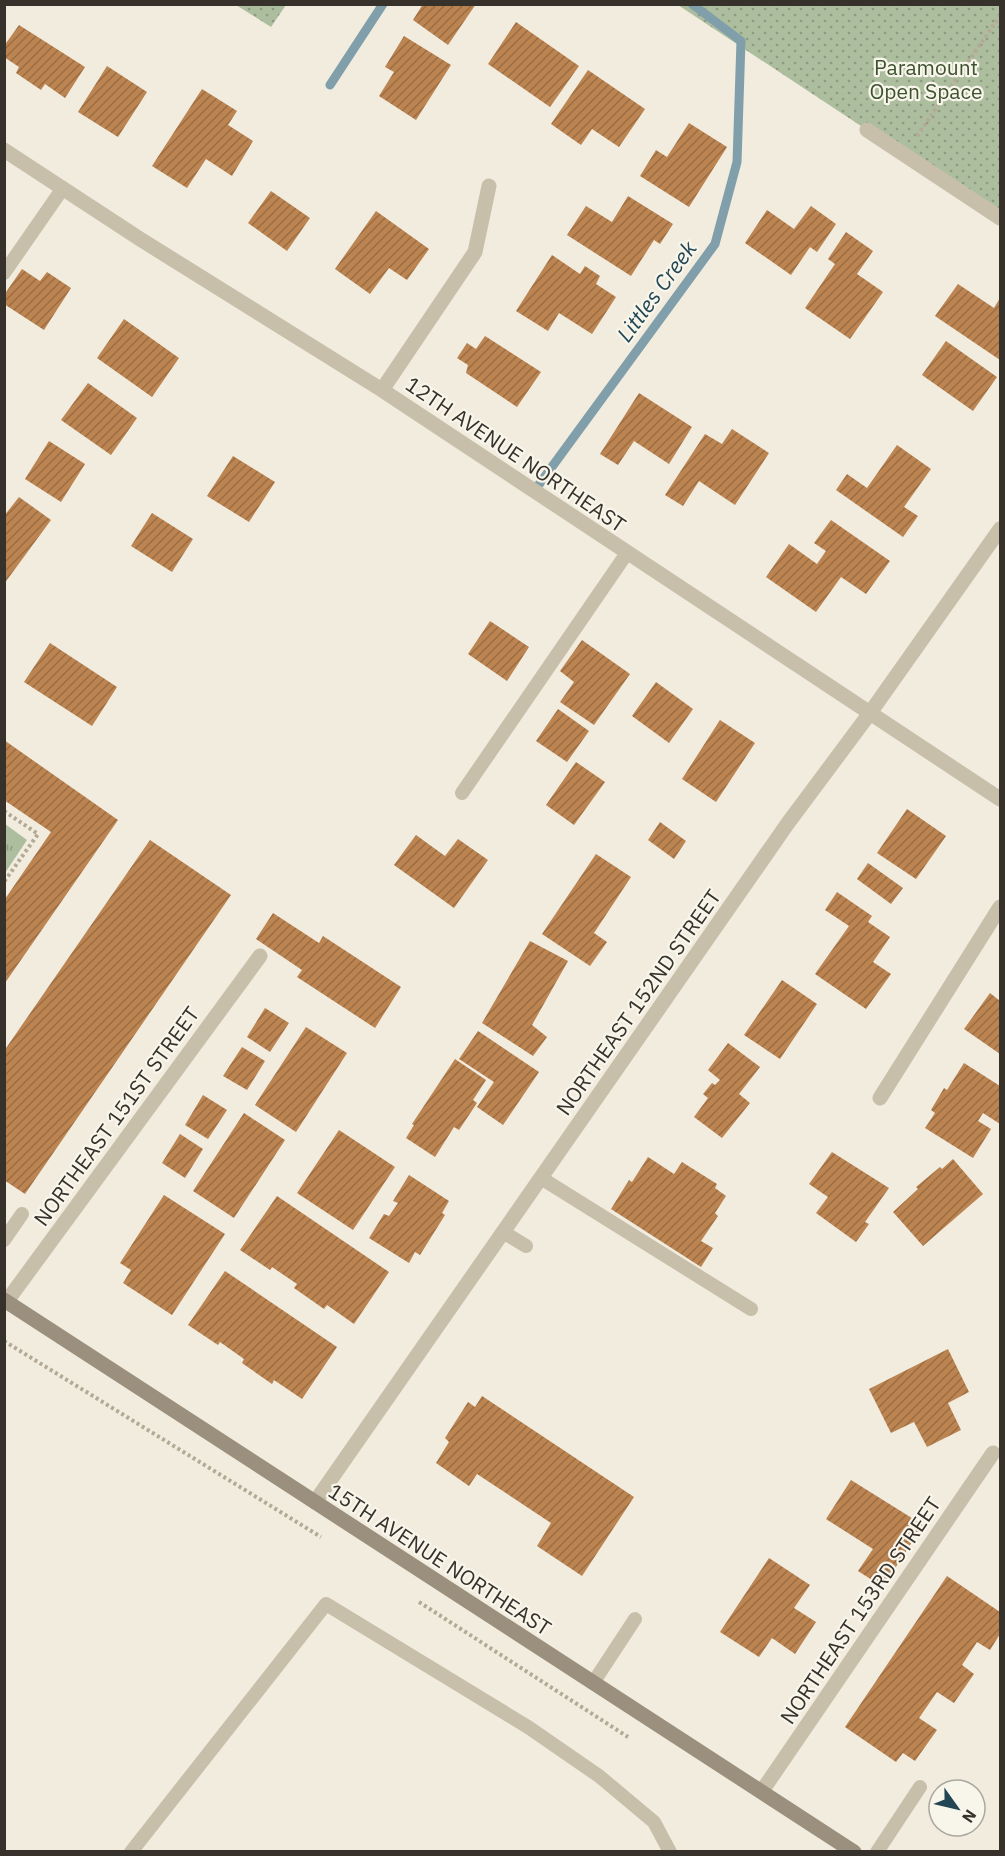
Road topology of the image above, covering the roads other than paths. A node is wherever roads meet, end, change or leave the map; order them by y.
1 (867, 130) dead end
2 (4, 150) edge
3 (489, 186) dead end
4 (63, 188) junction
5 (1000, 218) edge
6 (4, 273) edge
7 (382, 390) junction
8 (1000, 530) edge
9 (627, 553) junction
10 (870, 713) junction
11 (462, 793) dead end
12 (1000, 799) edge
13 (1000, 907) edge
14 (260, 956) dead end
15 (880, 1098) dead end
16 (541, 1178) junction
17 (22, 1214) dead end
18 (503, 1232) junction
19 (4, 1240) edge
20 (526, 1245) dead end
21 (5, 1300) edge
22 (751, 1309) dead end
23 (993, 1453) dead end
24 (315, 1502) junction
25 (636, 1619) dead end
26 (593, 1683) junction
27 (920, 1787) dead end
28 (762, 1791) junction
29 (131, 1851) edge
30 (670, 1851) edge
31 (854, 1851) edge
32 (877, 1851) edge

1 - 5 street
2 - 4 street, 12TH AVENUE NORTHEAST
3 - 7 street
4 - 6 lane
4 - 7 street, 12TH AVENUE NORTHEAST
7 - 9 street, 12TH AVENUE NORTHEAST
8 - 10 street, NORTHEAST 152ND STREET
9 - 10 street, 12TH AVENUE NORTHEAST
9 - 11 lane
10 - 12 street, 12TH AVENUE NORTHEAST
10 - 16 street, NORTHEAST 152ND STREET
13 - 15 street
14 - 21 street, NORTHEAST 151ST STREET
16 - 18 street, NORTHEAST 152ND STREET
16 - 22 lane
17 - 19 lane
18 - 20 lane
18 - 24 street, NORTHEAST 152ND STREET
21 - 24 main road, 15TH AVENUE NORTHEAST
23 - 28 street, NORTHEAST 153RD STREET
24 - 26 main road, 15TH AVENUE NORTHEAST
25 - 26 lane
26 - 28 main road, 15TH AVENUE NORTHEAST
27 - 32 lane
28 - 31 main road, 15TH AVENUE NORTHEAST
29 - 30 lane

